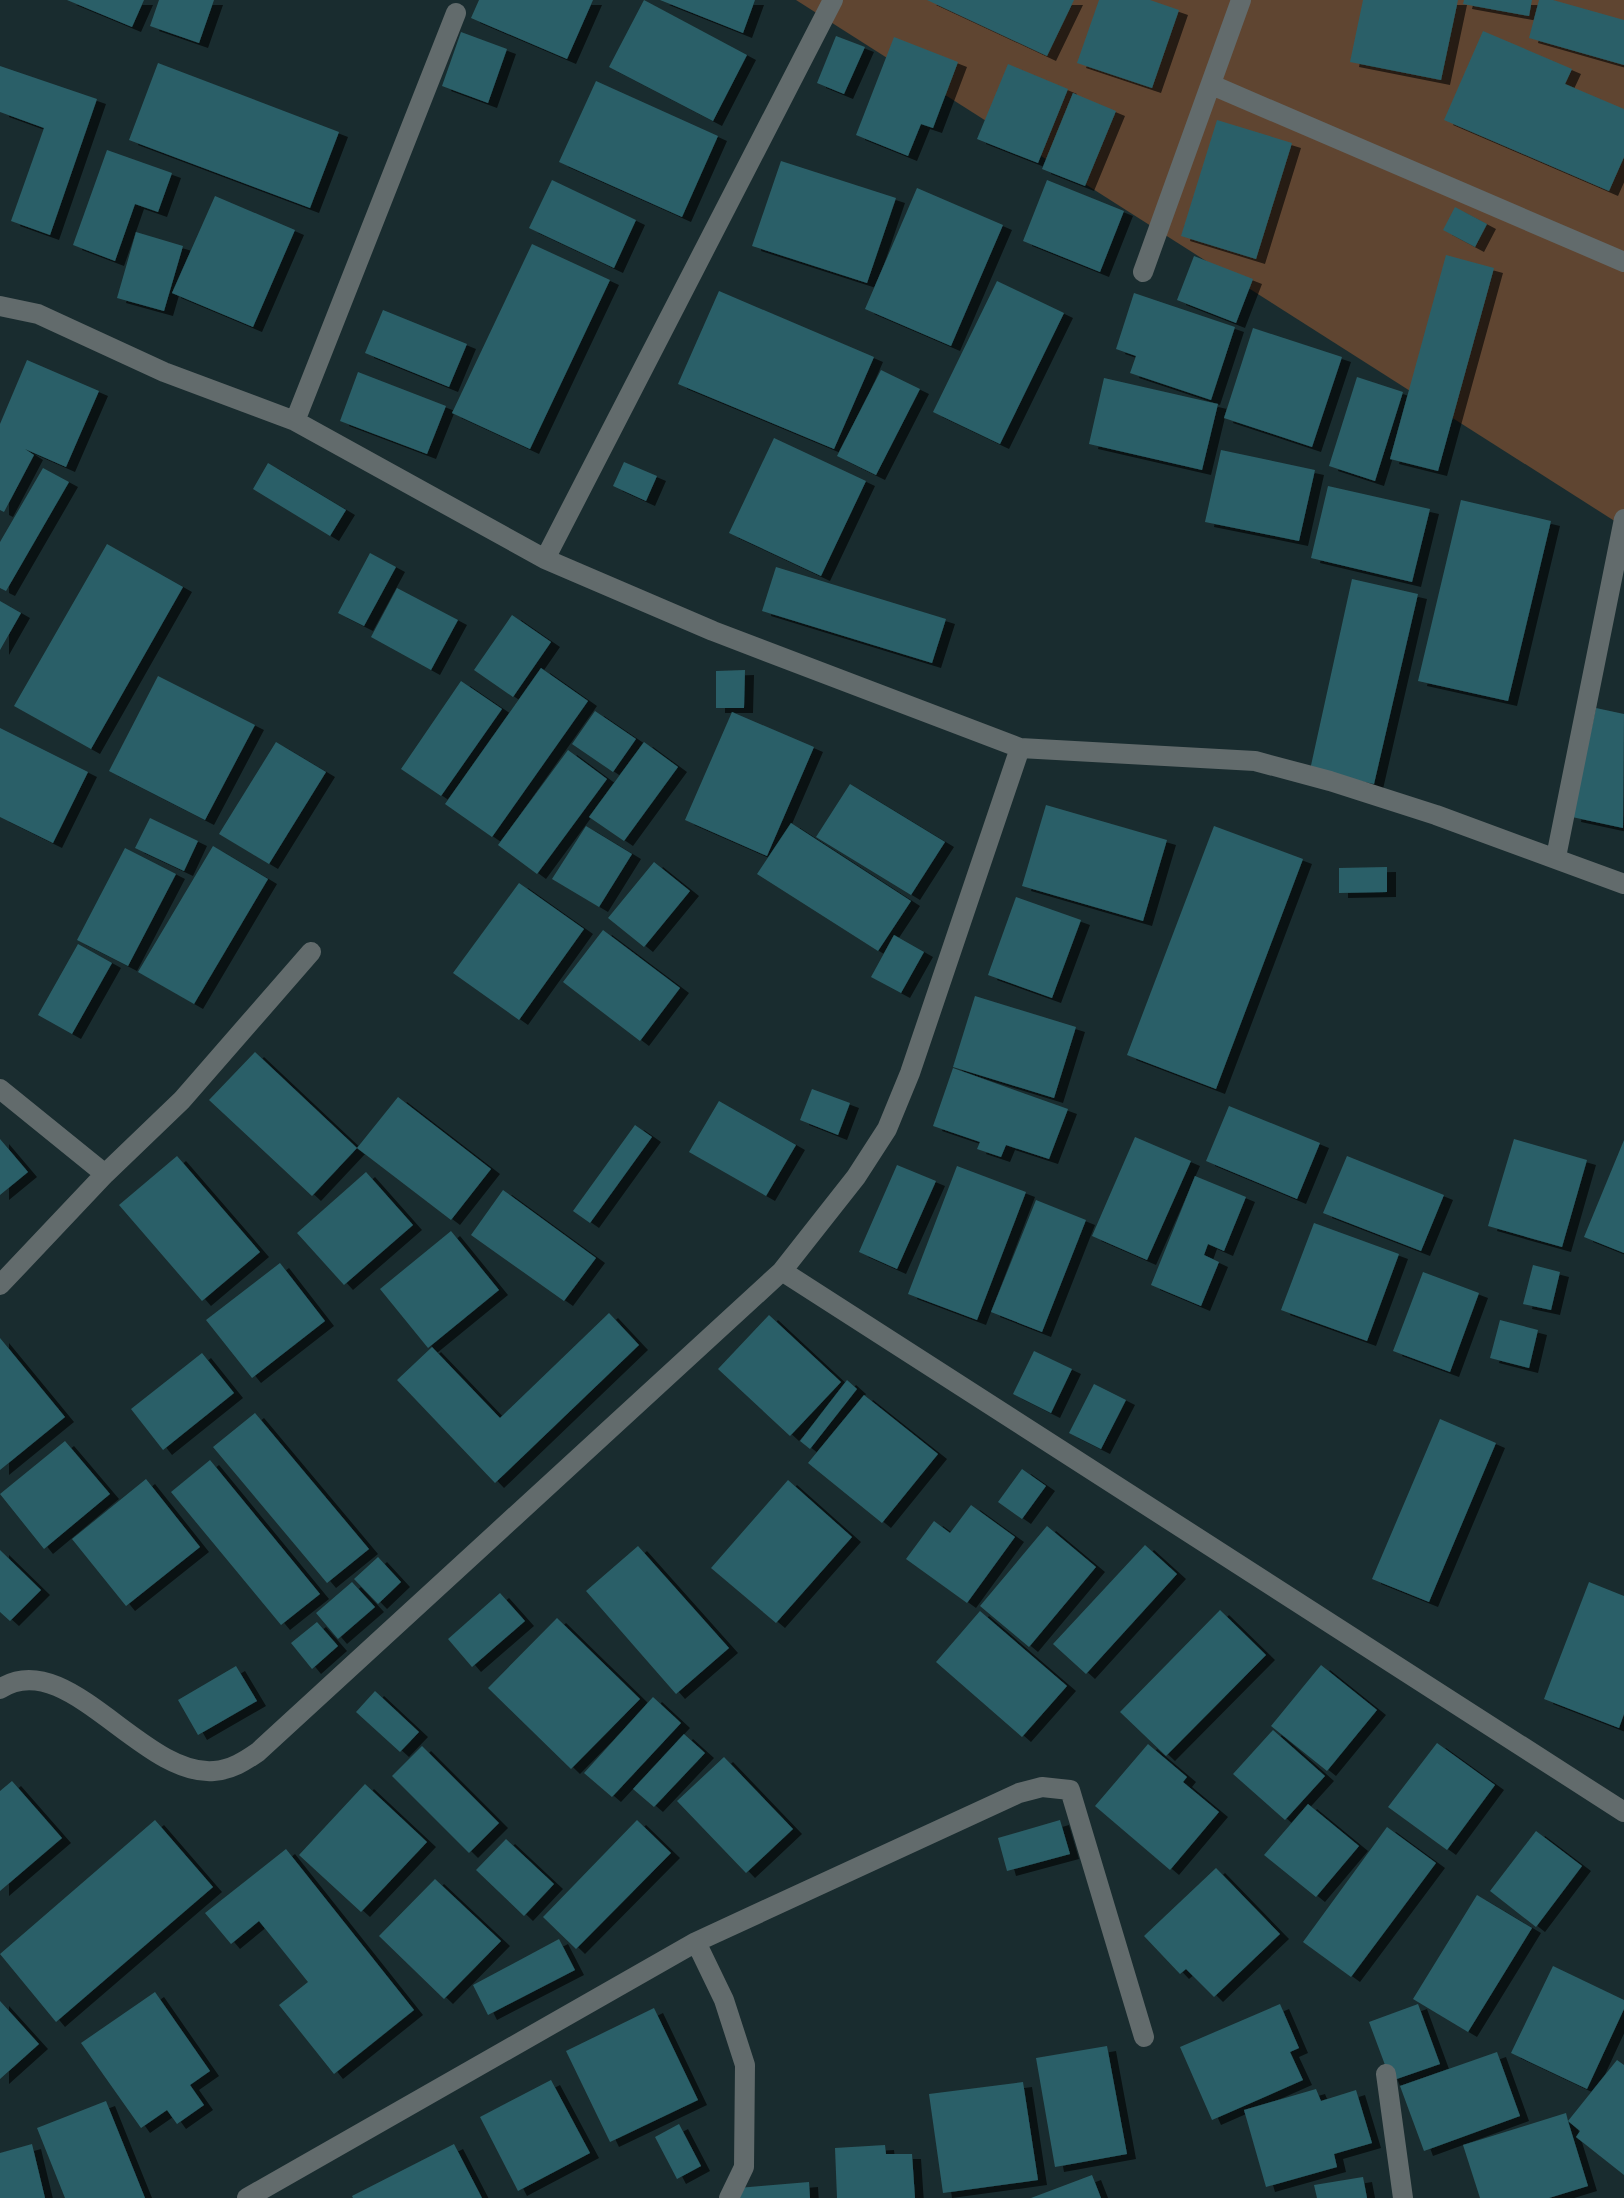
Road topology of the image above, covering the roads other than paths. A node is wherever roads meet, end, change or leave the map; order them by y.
1 (833, 0) edge
2 (1241, 0) edge
3 (456, 13) dead end
4 (1212, 85) junction
5 (1624, 262) edge
6 (1143, 272) dead end
7 (0, 306) edge
8 (295, 421) junction
9 (1624, 519) edge
10 (545, 559) junction
11 (1020, 748) junction
12 (1556, 857) junction
13 (1624, 884) edge
14 (311, 952) dead end
15 (0, 1089) edge
16 (105, 1174) junction
17 (782, 1271) junction
18 (0, 1285) edge
19 (0, 1689) edge
20 (1624, 1812) edge
21 (696, 1942) junction
22 (1144, 2037) dead end
23 (1386, 2074) dead end
24 (247, 2198) edge
25 (729, 2198) edge
26 (1403, 2198) edge

1 - 10 street
2 - 4 street
3 - 8 street
4 - 5 street
4 - 6 street
7 - 8 street
8 - 10 street
9 - 12 street
10 - 11 street
11 - 12 street
11 - 17 street
12 - 13 street
14 - 16 street
15 - 16 street
16 - 18 street
17 - 19 street
17 - 20 street
21 - 22 street
21 - 24 street
21 - 25 street
23 - 26 street

